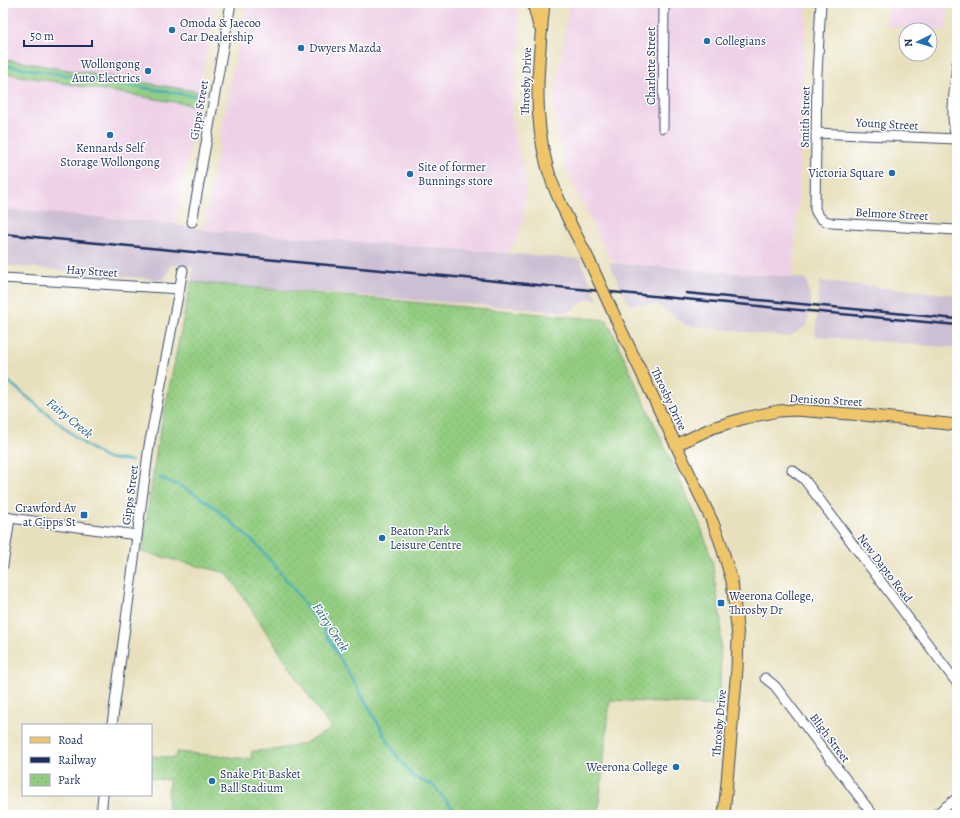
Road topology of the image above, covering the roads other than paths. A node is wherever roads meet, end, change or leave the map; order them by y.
1 (231, 3) edge
2 (533, 3) edge
3 (544, 3) edge
4 (664, 3) edge
5 (821, 3) edge
6 (541, 34) junction
7 (957, 64) edge
8 (663, 128) dead end
9 (816, 133) junction
10 (957, 140) edge
11 (192, 222) dead end
12 (832, 223) joint
13 (955, 229) edge
14 (183, 270) dead end
15 (3, 278) edge
16 (180, 289) junction
17 (957, 425) edge
18 (676, 444) junction
19 (792, 470) dead end
20 (6, 517) edge
21 (137, 535) junction
22 (3, 565) edge
23 (765, 678) dead end
24 (957, 683) edge
25 (112, 724) edge
26 (103, 796) edge
27 (957, 798) edge
28 (101, 815) edge
29 (724, 815) edge
30 (873, 815) edge
31 (935, 815) edge

1 - 11 street, Gipps Street
2 - 6 main road
3 - 6 main road, Throsby Drive
4 - 8 street, Charlotte Street
5 - 9 street, Smith Street
6 - 18 main road, Throsby Drive, bridge
7 - 10 street
9 - 10 street, Young Street
9 - 12 street, Smith Street
12 - 13 street, Belmore Street
14 - 16 street, Gipps Street
15 - 16 street, Hay Street
16 - 21 street, Gipps Street
17 - 18 main road, Denison Street
18 - 29 main road, Throsby Drive
19 - 24 street, New Dapto Road
20 - 21 street
20 - 22 street
21 - 25 street, Gipps Street
23 - 30 street, Bligh Street
26 - 28 street
27 - 31 street

